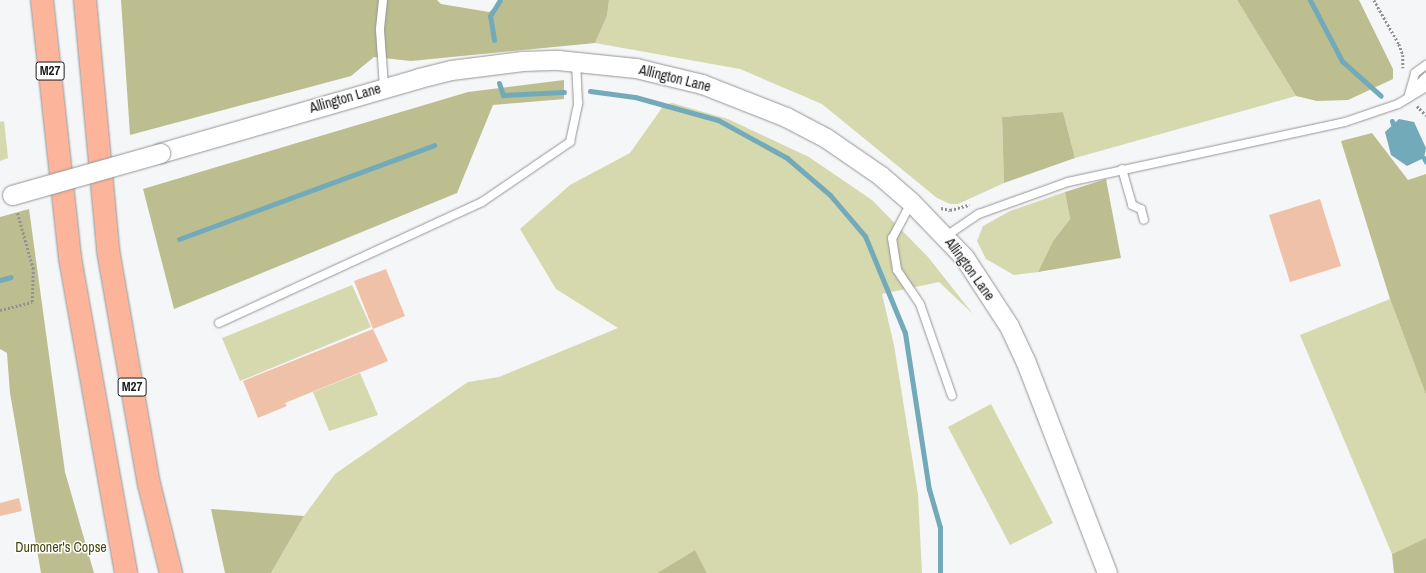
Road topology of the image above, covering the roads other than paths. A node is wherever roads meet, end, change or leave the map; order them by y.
1 (42, 0) edge
2 (85, 0) edge
3 (383, 0) edge
4 (576, 61) junction
5 (1426, 65) edge
6 (1426, 77) edge
7 (384, 87) junction
8 (1426, 87) edge
9 (1408, 98) junction
10 (1122, 169) junction
11 (6, 196) edge
12 (911, 202) junction
13 (1144, 220) dead end
14 (946, 236) junction
15 (219, 324) dead end
16 (952, 396) dead end
17 (126, 573) edge
18 (171, 573) edge
19 (1107, 573) edge

1 - 17 highway, M27
2 - 18 highway, M27
3 - 7 lane
4 - 7 street, Allington Lane
4 - 12 street, Allington Lane
4 - 15 lane
5 - 9 lane
6 - 9 lane
7 - 11 street, Allington Lane, bridge
8 - 9 lane
9 - 10 lane
10 - 13 lane
10 - 14 lane
12 - 14 street, Allington Lane
12 - 16 lane
14 - 19 street, Allington Lane

